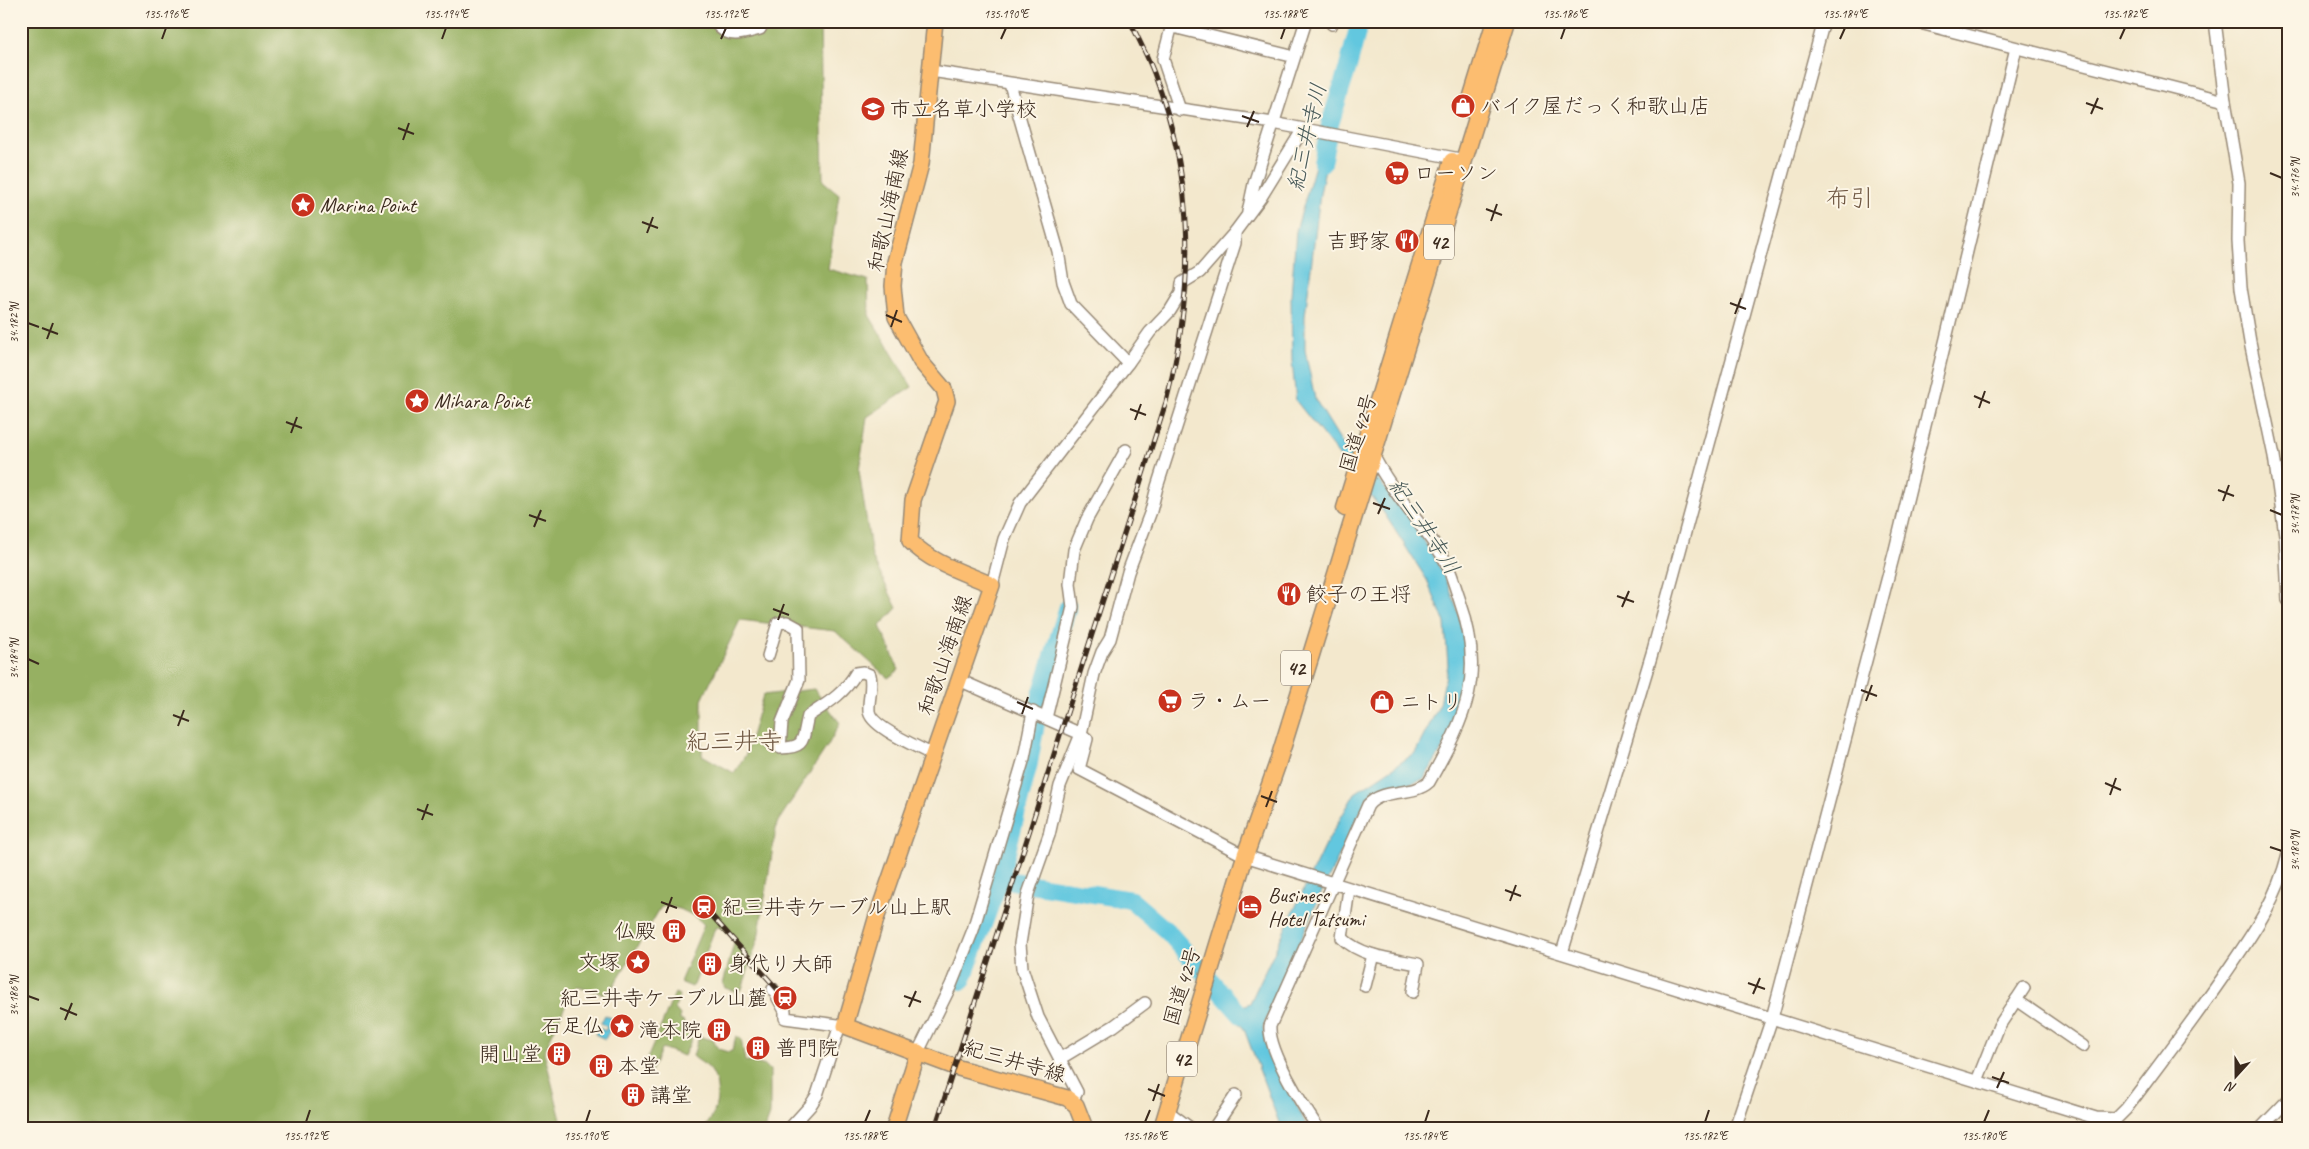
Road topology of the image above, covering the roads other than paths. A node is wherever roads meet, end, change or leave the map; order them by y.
1 (718, 21) edge
2 (764, 21) edge
3 (935, 21) edge
4 (1306, 21) edge
5 (1496, 21) edge
6 (1507, 21) edge
7 (1824, 21) edge
8 (1912, 21) edge
9 (2215, 21) edge
10 (1173, 24) edge
11 (2016, 48) junction
12 (1287, 55) dead end
13 (931, 71) junction
14 (1010, 84) junction
15 (2225, 101) junction
16 (1180, 110) junction
17 (1273, 123) junction
18 (1303, 129) junction
19 (1459, 158) junction
20 (1248, 214) junction
21 (1236, 232) junction
22 (1128, 363) junction
23 (1126, 450) dead end
24 (1368, 453) junction
25 (992, 585) junction
26 (2288, 600) edge
27 (768, 656) dead end
28 (959, 680) junction
29 (1033, 712) junction
30 (1046, 718) junction
31 (1081, 734) junction
32 (933, 755) junction
33 (2288, 854) edge
34 (1245, 856) junction
35 (1332, 883) junction
36 (1349, 888) junction
37 (1562, 953) junction
38 (1373, 955) junction
39 (1365, 986) dead end
40 (2024, 988) dead end
41 (773, 989) dead end
42 (1413, 992) dead end
43 (2016, 1000) junction
44 (1145, 1003) dead end
45 (1772, 1018) junction
46 (843, 1026) junction
47 (2083, 1046) dead end
48 (918, 1052) junction
49 (1061, 1058) junction
50 (1977, 1081) junction
51 (1236, 1095) dead end
52 (1069, 1099) junction
53 (2288, 1100) edge
54 (1167, 1111) junction
55 (790, 1128) edge
56 (894, 1128) edge
57 (1085, 1128) edge
58 (1162, 1128) edge
59 (1190, 1128) edge
60 (1214, 1128) edge
61 (1318, 1128) edge
62 (1735, 1128) edge
63 (2261, 1128) edge

1 - 2 street
3 - 13 main road, 和歌山海南線
4 - 17 street
5 - 19 highway, 国道42号 / 42
6 - 19 highway, 国道42号 / 42
7 - 37 street
8 - 11 street
9 - 15 street
10 - 12 street
10 - 16 street
11 - 15 street
11 - 45 street
13 - 14 street
13 - 25 main road, 和歌山海南線
14 - 16 street
14 - 22 street
15 - 26 street
16 - 17 street
17 - 18 street
17 - 20 street
18 - 19 street
18 - 20 street
19 - 24 highway, 国道42号 / 42
20 - 21 street
21 - 22 street
21 - 31 street
22 - 25 street
23 - 30 street
24 - 34 highway, 国道42号 / 42
24 - 35 street
25 - 28 main road, 和歌山海南線
27 - 32 street
28 - 29 street
28 - 32 main road, 和歌山海南線
29 - 30 street
29 - 48 street
30 - 31 street
31 - 34 street
31 - 49 street
32 - 46 main road, 和歌山海南線
33 - 50 street
34 - 35 street
34 - 54 highway, 国道42号 / 42
35 - 36 street
35 - 61 street
36 - 37 street
36 - 38 street
37 - 45 street
38 - 39 street
38 - 42 street
40 - 43 street
41 - 46 street
43 - 47 street
43 - 50 street
44 - 49 street
45 - 50 street
45 - 62 street
46 - 48 main road
46 - 55 street
48 - 52 main road, 紀三井寺線
48 - 56 main road
49 - 52 street
51 - 60 street
52 - 57 main road, 紀三井寺線
53 - 63 street
54 - 58 highway, 国道42号 / 42
54 - 59 street

